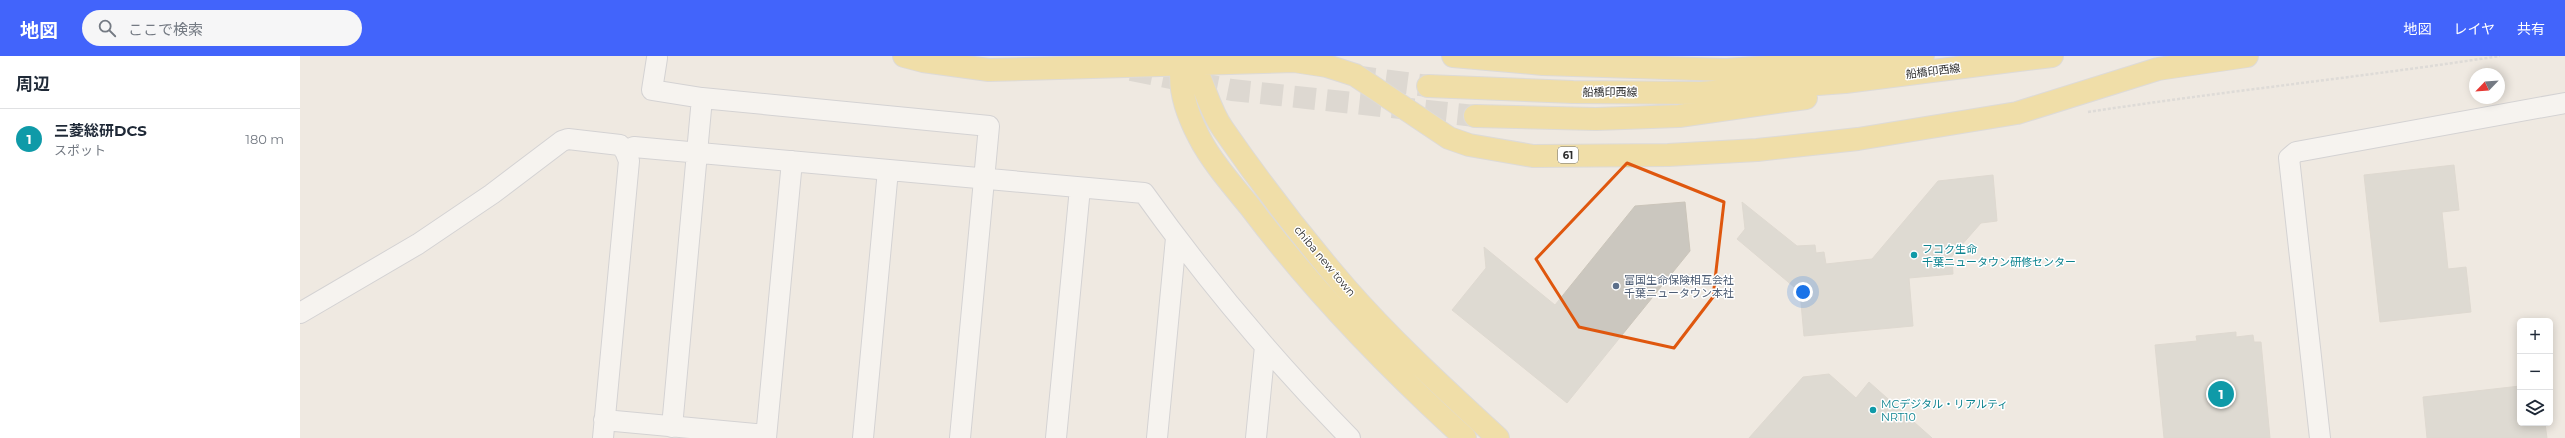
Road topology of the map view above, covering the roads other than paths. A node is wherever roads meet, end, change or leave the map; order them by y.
1 (904, 56) edge
2 (1453, 56) edge
3 (1923, 56) edge
4 (1995, 56) edge
5 (2052, 56) edge
6 (2247, 56) edge
7 (657, 58) dead end
8 (2026, 59) junction
9 (1825, 60) edge
10 (1187, 61) edge
11 (1428, 86) tunnel mouth
12 (702, 98) junction
13 (2565, 103) edge
14 (1475, 116) tunnel mouth
15 (625, 151) junction
16 (698, 153) junction
17 (792, 161) junction
18 (888, 170) junction
19 (984, 179) junction
20 (1080, 188) junction
21 (1176, 238) junction
22 (300, 312) edge
23 (1265, 346) junction
24 (672, 426) junction
25 (604, 429) edge
26 (766, 437) edge
27 (863, 438) edge
28 (960, 438) edge
29 (1056, 438) edge
30 (1157, 438) edge
31 (1256, 438) edge
32 (1350, 438) edge
33 (1465, 438) edge
34 (1498, 438) edge
35 (2320, 438) edge

1 - 10 main road, 61
2 - 9 main road
3 - 9 main road
4 - 8 main road
5 - 8 main road
6 - 10 main road, 61
7 - 12 street
8 - 11 main road, 船橋印西線
8 - 14 main road, 船橋印西線
10 - 33 main road
10 - 34 main road, chiba new town
12 - 16 street
12 - 19 street
13 - 35 street
15 - 16 street
15 - 22 street
15 - 25 street
16 - 17 street
16 - 24 street
17 - 18 street
17 - 26 street
18 - 19 street
18 - 27 street
19 - 20 street
19 - 28 street
20 - 21 street
20 - 29 street
21 - 23 street
21 - 30 street
23 - 31 street
23 - 32 street
24 - 25 street
24 - 26 street

